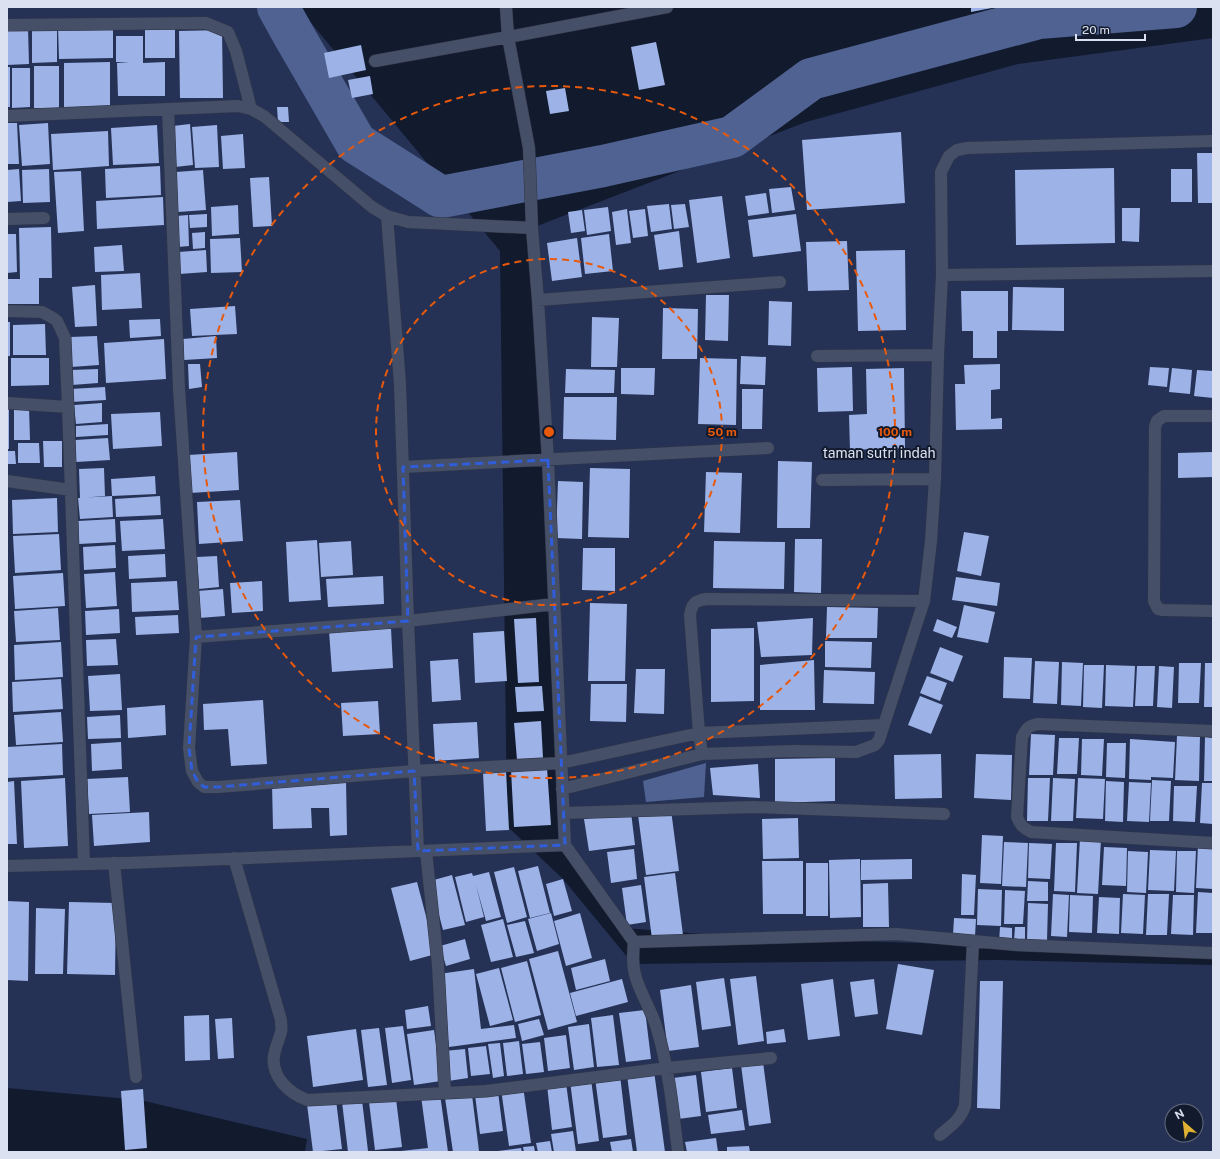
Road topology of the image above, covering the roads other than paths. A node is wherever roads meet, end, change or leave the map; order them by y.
1 (506, 7) edge
2 (667, 7) edge
3 (7, 25) edge
4 (508, 38) junction
5 (375, 62) dead end
6 (168, 109) junction
7 (251, 109) junction
8 (7, 116) edge
9 (1213, 141) edge
10 (387, 216) junction
11 (44, 218) dead end
12 (7, 219) edge
13 (532, 228) junction
14 (1213, 271) edge
15 (942, 275) junction
16 (780, 282) dead end
17 (538, 300) junction
18 (7, 311) edge
19 (938, 355) junction
20 (817, 356) dead end
21 (7, 404) edge
22 (68, 407) junction
23 (1213, 416) edge
24 (768, 448) dead end
25 (548, 460) junction
26 (403, 467) junction
27 (935, 478) junction
28 (822, 480) dead end
29 (7, 481) edge
30 (71, 490) junction
31 (924, 601) junction
32 (554, 604) junction
33 (1213, 610) edge
34 (408, 621) junction
35 (196, 637) junction
36 (884, 725) junction
37 (1213, 731) edge
38 (699, 733) junction
39 (702, 754) junction
40 (561, 763) junction
41 (414, 771) junction
42 (562, 789) junction
43 (564, 813) junction
44 (944, 814) dead end
45 (1213, 843) edge
46 (565, 845) junction
47 (422, 851) junction
48 (234, 858) junction
49 (114, 863) junction
50 (84, 864) junction
51 (7, 866) edge
52 (973, 941) junction
53 (634, 942) junction
54 (1213, 953) edge
55 (771, 1058) dead end
56 (667, 1068) junction
57 (136, 1077) dead end
58 (445, 1093) junction
59 (940, 1135) dead end
60 (678, 1152) edge

1 - 4 street
2 - 4 street
3 - 7 street
4 - 5 street
4 - 13 street
6 - 7 street
6 - 8 street
6 - 35 street
7 - 10 street
9 - 15 street
10 - 13 street
10 - 26 street
11 - 12 street
13 - 17 street
14 - 15 street
15 - 19 street
16 - 17 street
17 - 25 street
18 - 22 street
19 - 20 street
19 - 27 street
21 - 22 street
22 - 30 street
23 - 33 street
24 - 25 street
25 - 26 street
25 - 32 street
26 - 34 street
27 - 28 street
27 - 31 street
29 - 30 street
30 - 50 street
31 - 36 street
31 - 38 street
32 - 34 street
32 - 40 street
34 - 35 street
34 - 41 street
35 - 41 street
36 - 38 street
36 - 39 street
37 - 45 street
38 - 39 street
38 - 40 street
39 - 42 street
40 - 41 street
40 - 42 street
41 - 47 street
42 - 43 street
43 - 44 street
43 - 46 street
46 - 47 street
46 - 53 street
47 - 48 street
47 - 58 street
48 - 49 street
48 - 58 street
49 - 50 street
49 - 57 street
50 - 51 street
52 - 53 street
52 - 54 street
52 - 59 street
53 - 56 street
55 - 56 street
56 - 58 street
56 - 60 street

